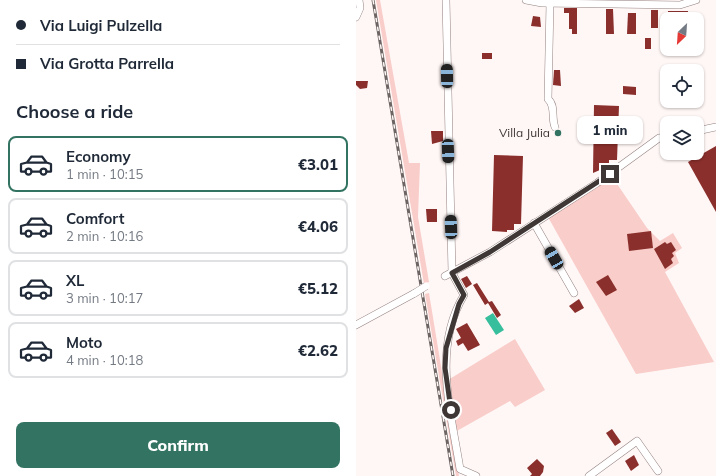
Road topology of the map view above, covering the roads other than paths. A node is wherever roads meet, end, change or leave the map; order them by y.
1 (359, 0) edge
2 (446, 0) edge
3 (526, 0) edge
4 (696, 0) edge
5 (550, 3) junction
6 (356, 16) edge
7 (555, 127) dead end
8 (716, 127) edge
9 (704, 130) edge
10 (660, 138) edge
11 (534, 223) junction
12 (452, 273) junction
13 (445, 276) dead end
14 (426, 286) dead end
15 (574, 293) dead end
16 (356, 325) edge
17 (658, 471) dead end
18 (476, 476) edge
19 (589, 476) edge

1 - 6 street
2 - 12 street
3 - 5 street
4 - 5 street
5 - 7 street
8 - 9 street
10 - 11 street
11 - 12 street
11 - 15 street
12 - 13 street
12 - 18 street
14 - 16 street, bridge
17 - 19 street

